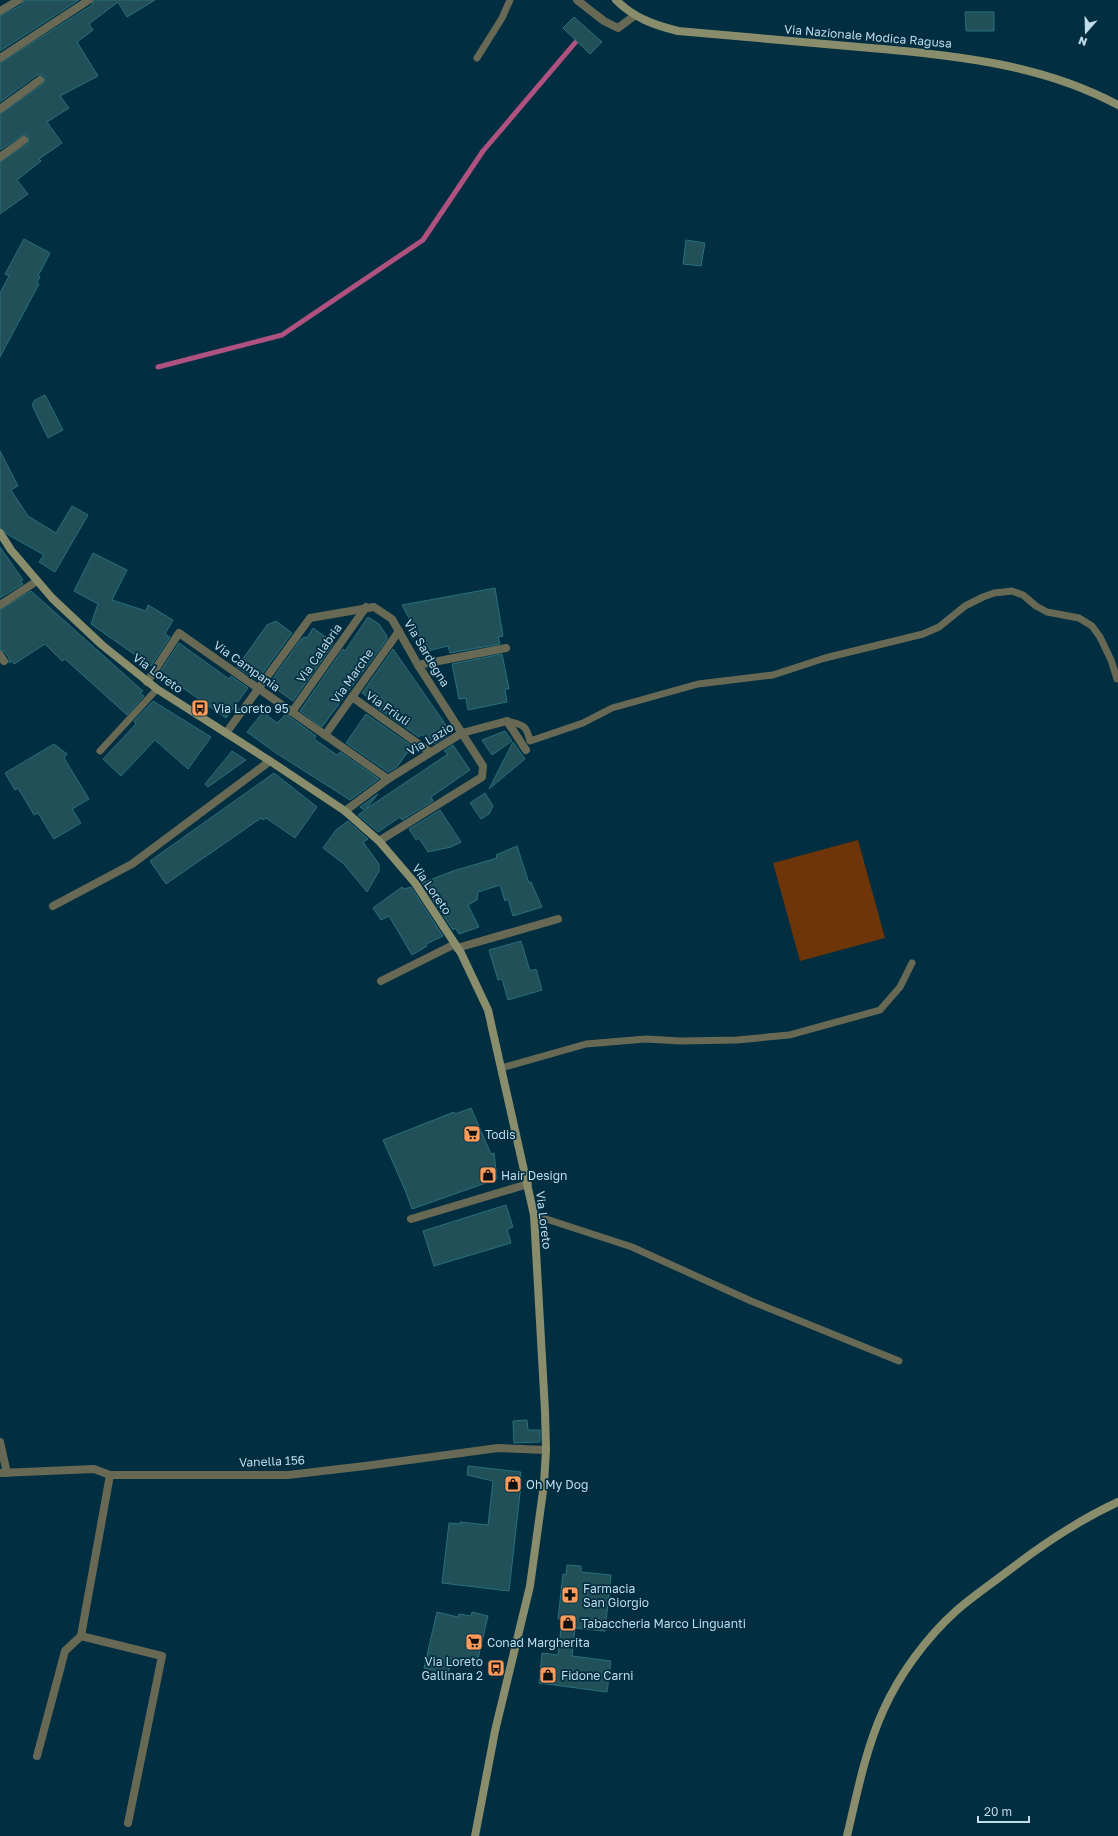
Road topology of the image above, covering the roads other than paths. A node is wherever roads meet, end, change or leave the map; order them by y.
1 (19, 0) edge
2 (89, 0) edge
3 (510, 0) edge
4 (577, 0) edge
5 (616, 0) edge
6 (0, 11) edge
7 (634, 16) junction
8 (0, 58) edge
9 (476, 58) dead end
10 (40, 80) dead end
11 (1118, 105) edge
12 (0, 109) edge
13 (24, 140) dead end
14 (0, 157) edge
15 (0, 534) edge
16 (37, 581) junction
17 (0, 605) edge
18 (366, 607) junction
19 (399, 631) junction
20 (506, 648) dead end
21 (418, 664) junction
22 (1117, 679) dead end
23 (147, 682) junction
24 (157, 689) junction
25 (259, 689) junction
26 (352, 697) junction
27 (292, 712) junction
28 (507, 721) junction
29 (226, 733) junction
30 (462, 734) junction
31 (325, 735) junction
32 (526, 750) dead end
33 (100, 751) dead end
34 (430, 752) junction
35 (270, 761) junction
36 (388, 779) junction
37 (345, 811) junction
38 (379, 841) junction
39 (53, 906) dead end
40 (558, 919) dead end
41 (456, 946) junction
42 (912, 963) dead end
43 (381, 981) dead end
44 (501, 1068) junction
45 (528, 1184) junction
46 (534, 1215) junction
47 (410, 1219) dead end
48 (899, 1361) dead end
49 (0, 1442) edge
50 (546, 1450) junction
51 (4, 1473) edge
52 (110, 1475) junction
53 (1118, 1502) edge
54 (81, 1636) junction
55 (37, 1756) dead end
56 (128, 1822) dead end
57 (475, 1836) edge
58 (847, 1836) edge

1 - 6 street
2 - 8 street
3 - 9 lane
4 - 7 street
5 - 7 street, Via Nazionale Modica Ragusa
7 - 11 street, Via Nazionale Modica Ragusa
10 - 12 street
13 - 14 street
15 - 16 street, Via Loreto
16 - 17 street
16 - 23 street, Via Loreto
18 - 19 street, Via Sardegna
18 - 25 street
18 - 27 street, Via Calabria
19 - 21 street, Via Sardegna
19 - 26 street, Via Marche
20 - 21 street
21 - 30 street, Via Sardegna
22 - 28 lane
23 - 24 street, Via Loreto
23 - 25 street, Via Campania
24 - 29 street, Via Loreto
24 - 33 lane
25 - 27 street, Via Campania
25 - 29 street
26 - 31 street, Via Marche
26 - 34 street, Via Friuli
27 - 31 street, Via Campania
28 - 30 street, Via Lazio
28 - 32 street
29 - 35 street, Via Loreto
30 - 34 street, Via Lazio
30 - 38 street, Via Sardegna
31 - 36 street, Via Campania
34 - 36 street, Via Lazio
35 - 37 street, Via Loreto
35 - 39 street
36 - 37 street, Via Lazio
37 - 38 street, Via Loreto
38 - 41 street, Via Loreto
40 - 41 street
41 - 43 street
41 - 44 street, Via Loreto
42 - 44 lane
44 - 45 street, Via Loreto
45 - 46 street, Via Loreto
45 - 47 street
46 - 48 lane
46 - 50 street, Via Loreto
49 - 51 street
50 - 52 street, Vanella 156
50 - 57 street, Via Loreto
51 - 52 street, Vanella 156
52 - 54 street
53 - 58 street
54 - 55 street
54 - 56 street

